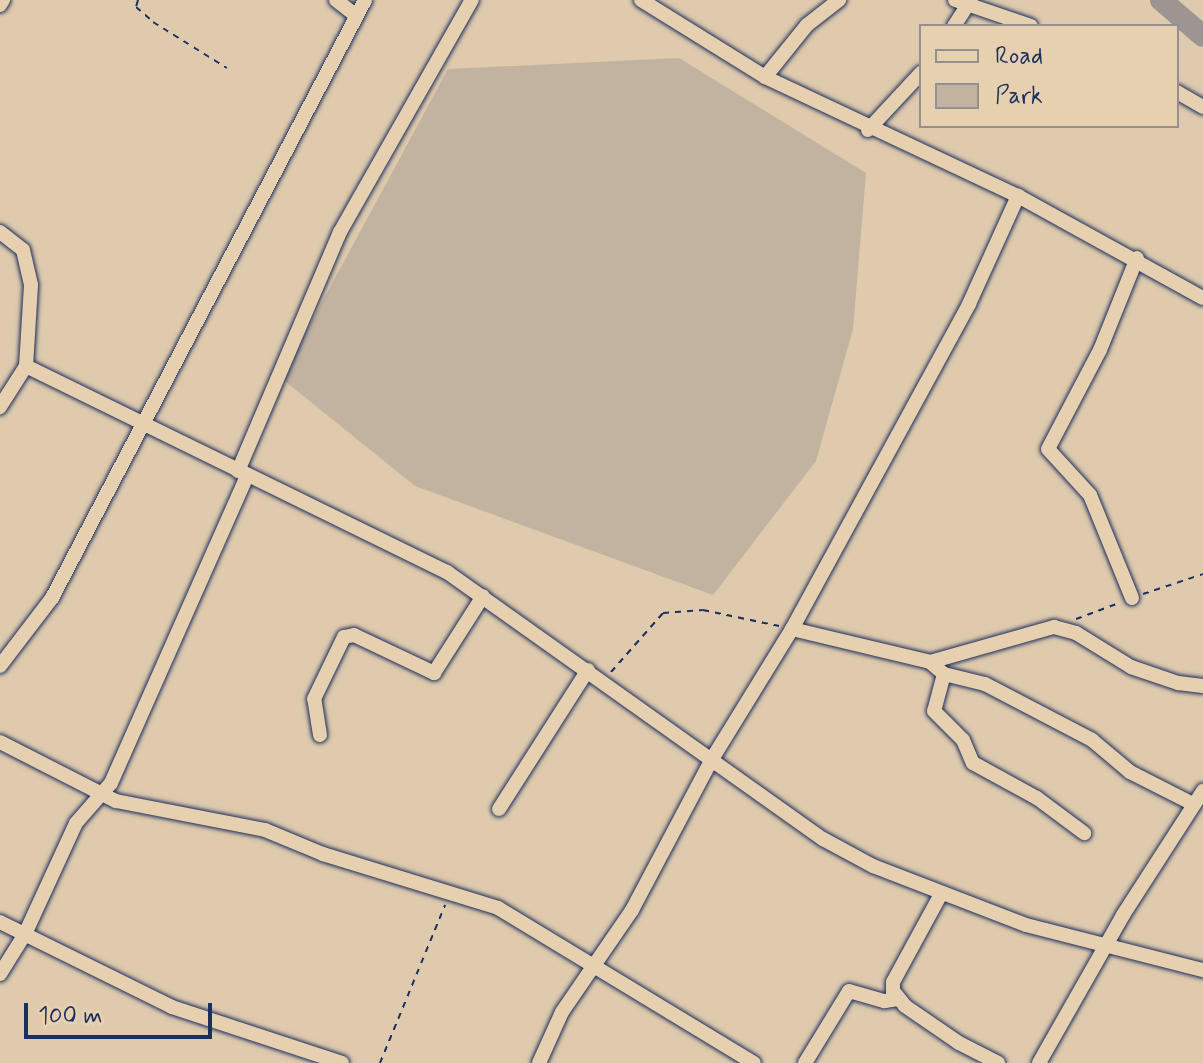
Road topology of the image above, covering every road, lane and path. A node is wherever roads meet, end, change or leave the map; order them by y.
1 (138, 0) edge
2 (336, 0) edge
3 (365, 0) edge
4 (472, 0) edge
5 (641, 0) edge
6 (839, 0) edge
7 (965, 1) edge
8 (355, 15) junction
9 (955, 24) edge
10 (1026, 24) edge
11 (227, 68) dead end
12 (919, 75) edge
13 (765, 77) junction
14 (1179, 93) edge
15 (1203, 107) edge
16 (868, 130) junction
17 (1018, 196) junction
18 (0, 232) edge
19 (1137, 258) junction
20 (1203, 298) edge
21 (26, 366) junction
22 (0, 407) edge
23 (144, 426) junction
24 (242, 473) junction
25 (483, 596) junction
26 (1132, 598) dead end
27 (792, 629) junction
28 (930, 662) junction
29 (0, 666) edge
30 (588, 670) junction
31 (944, 674) junction
32 (605, 682) junction
33 (1203, 686) edge
34 (320, 735) dead end
35 (0, 742) edge
36 (712, 759) junction
37 (1203, 791) edge
38 (100, 795) junction
39 (1193, 804) junction
40 (499, 809) dead end
41 (1084, 833) dead end
42 (450, 893) junction
43 (941, 894) junction
44 (0, 922) edge
45 (25, 934) junction
46 (1107, 945) junction
47 (593, 964) junction
48 (1203, 970) edge
49 (0, 974) edge
50 (898, 999) junction
51 (342, 1063) edge
52 (380, 1063) edge
53 (539, 1063) edge
54 (754, 1063) edge
55 (805, 1063) edge
56 (998, 1063) edge
57 (1039, 1063) edge

1 - 11 path
2 - 8 street
3 - 8 street
4 - 24 street
5 - 13 street
6 - 13 street
7 - 9 street
7 - 10 street
8 - 23 street
12 - 16 street
13 - 16 street
14 - 15 street
16 - 17 street
17 - 19 street
17 - 27 street
18 - 21 street
19 - 20 street
19 - 26 street
21 - 22 street
21 - 23 street
23 - 24 street
23 - 29 street
24 - 25 street
24 - 38 street
25 - 30 street
25 - 34 street
27 - 28 street
27 - 32 path
27 - 36 street
28 - 31 street
28 - 33 street
30 - 32 street
30 - 40 street
31 - 39 street
31 - 41 street
32 - 36 street
35 - 38 street
36 - 43 street
36 - 47 street
37 - 39 street
38 - 42 street
38 - 45 street
39 - 46 street
42 - 47 street
42 - 52 path
43 - 46 street
43 - 50 street
44 - 45 street
45 - 49 street
45 - 51 street
46 - 48 street
46 - 57 street
47 - 53 street
47 - 54 street
50 - 55 street
50 - 56 street

